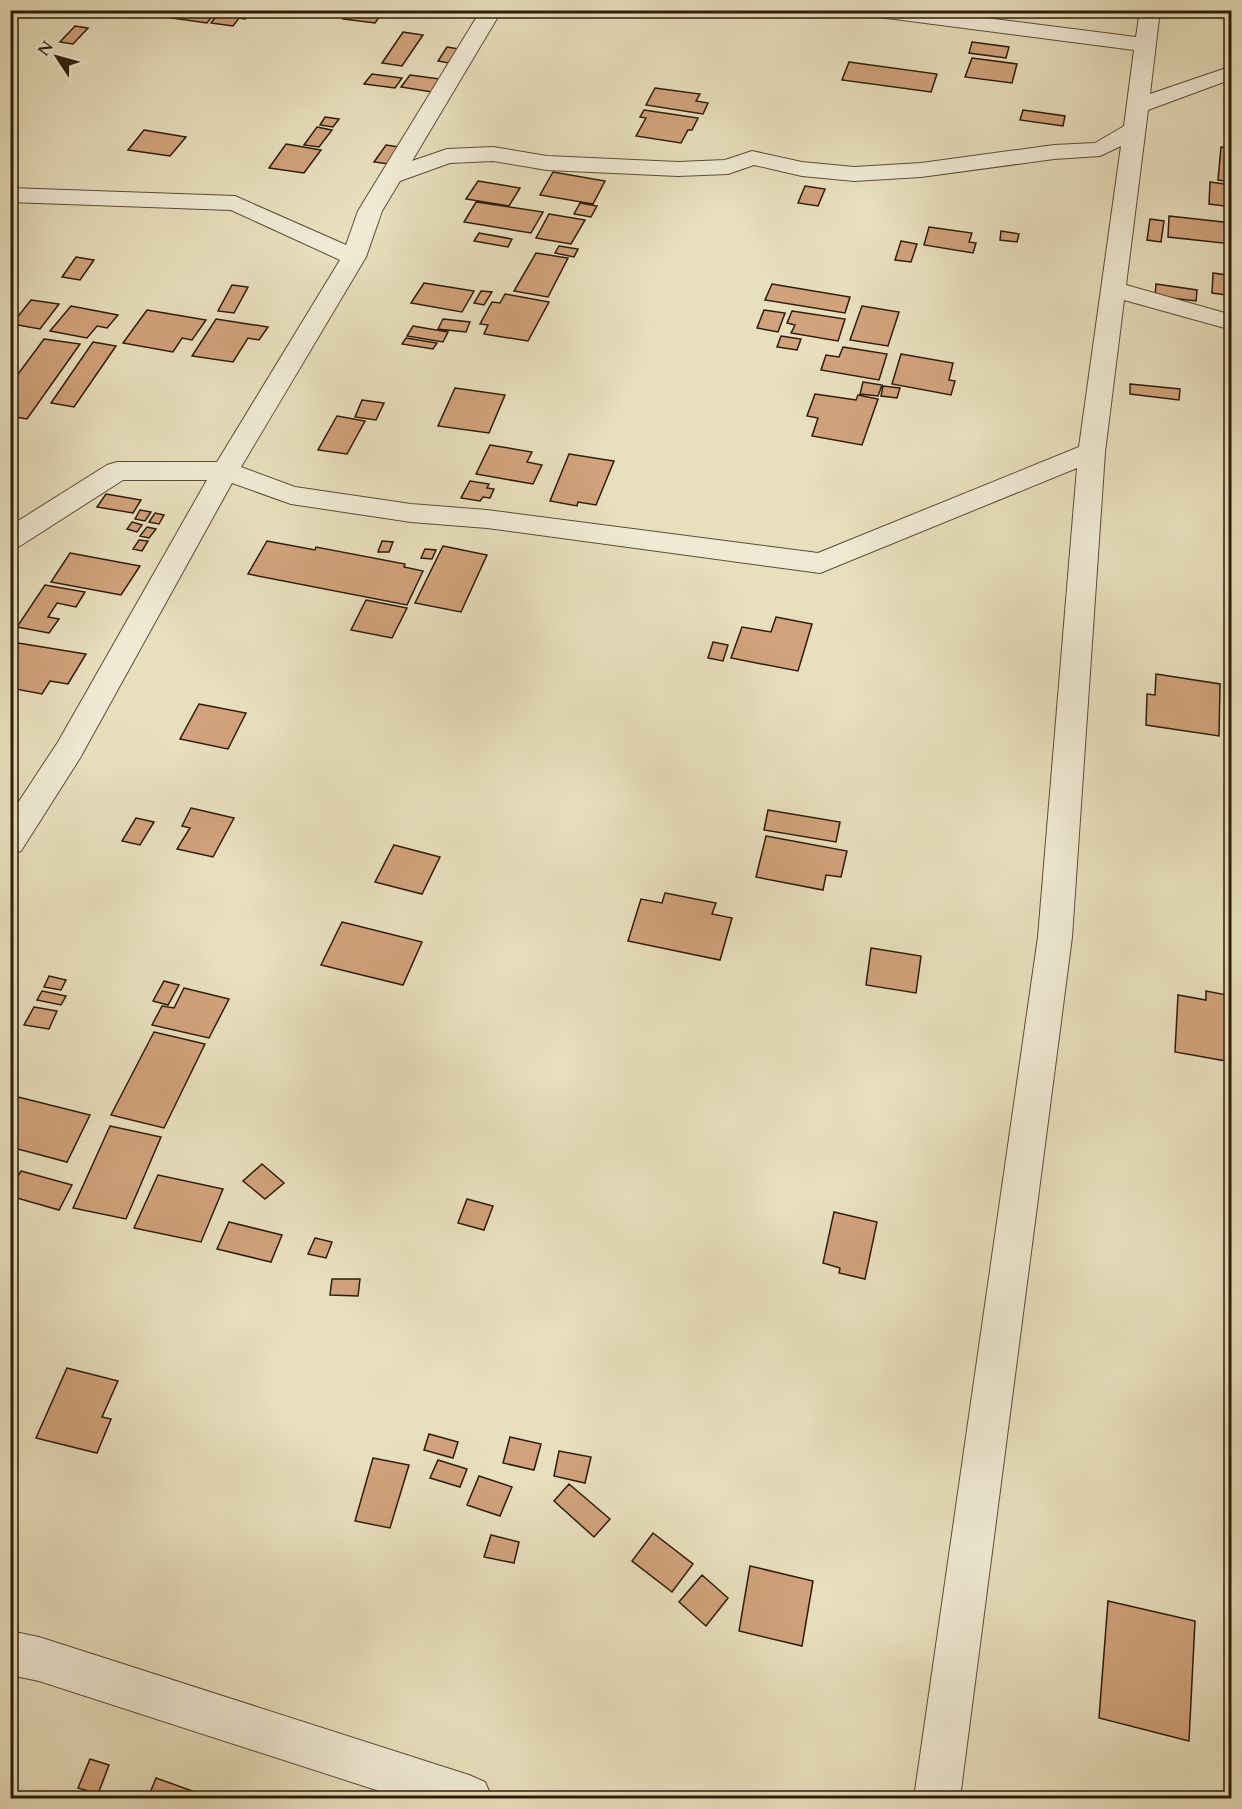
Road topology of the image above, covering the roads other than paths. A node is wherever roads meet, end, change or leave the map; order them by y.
1 (492, 10) edge
2 (871, 10) edge
3 (1150, 10) edge
4 (1146, 45) junction
5 (1232, 72) edge
6 (1136, 118) junction
7 (391, 176) junction
8 (10, 195) edge
9 (354, 257) junction
10 (1113, 289) junction
11 (1232, 323) edge
12 (1092, 452) junction
13 (226, 471) junction
14 (10, 539) edge
15 (10, 842) edge
16 (10, 1653) edge
17 (469, 1798) edge
18 (937, 1798) edge

1 - 7 street
2 - 4 street
3 - 4 street
4 - 6 street
5 - 6 street
6 - 7 street
6 - 10 street
7 - 9 street
8 - 9 street
9 - 13 street
10 - 11 street
10 - 12 street
12 - 13 street
12 - 18 street
13 - 14 street
13 - 15 street
16 - 17 street

